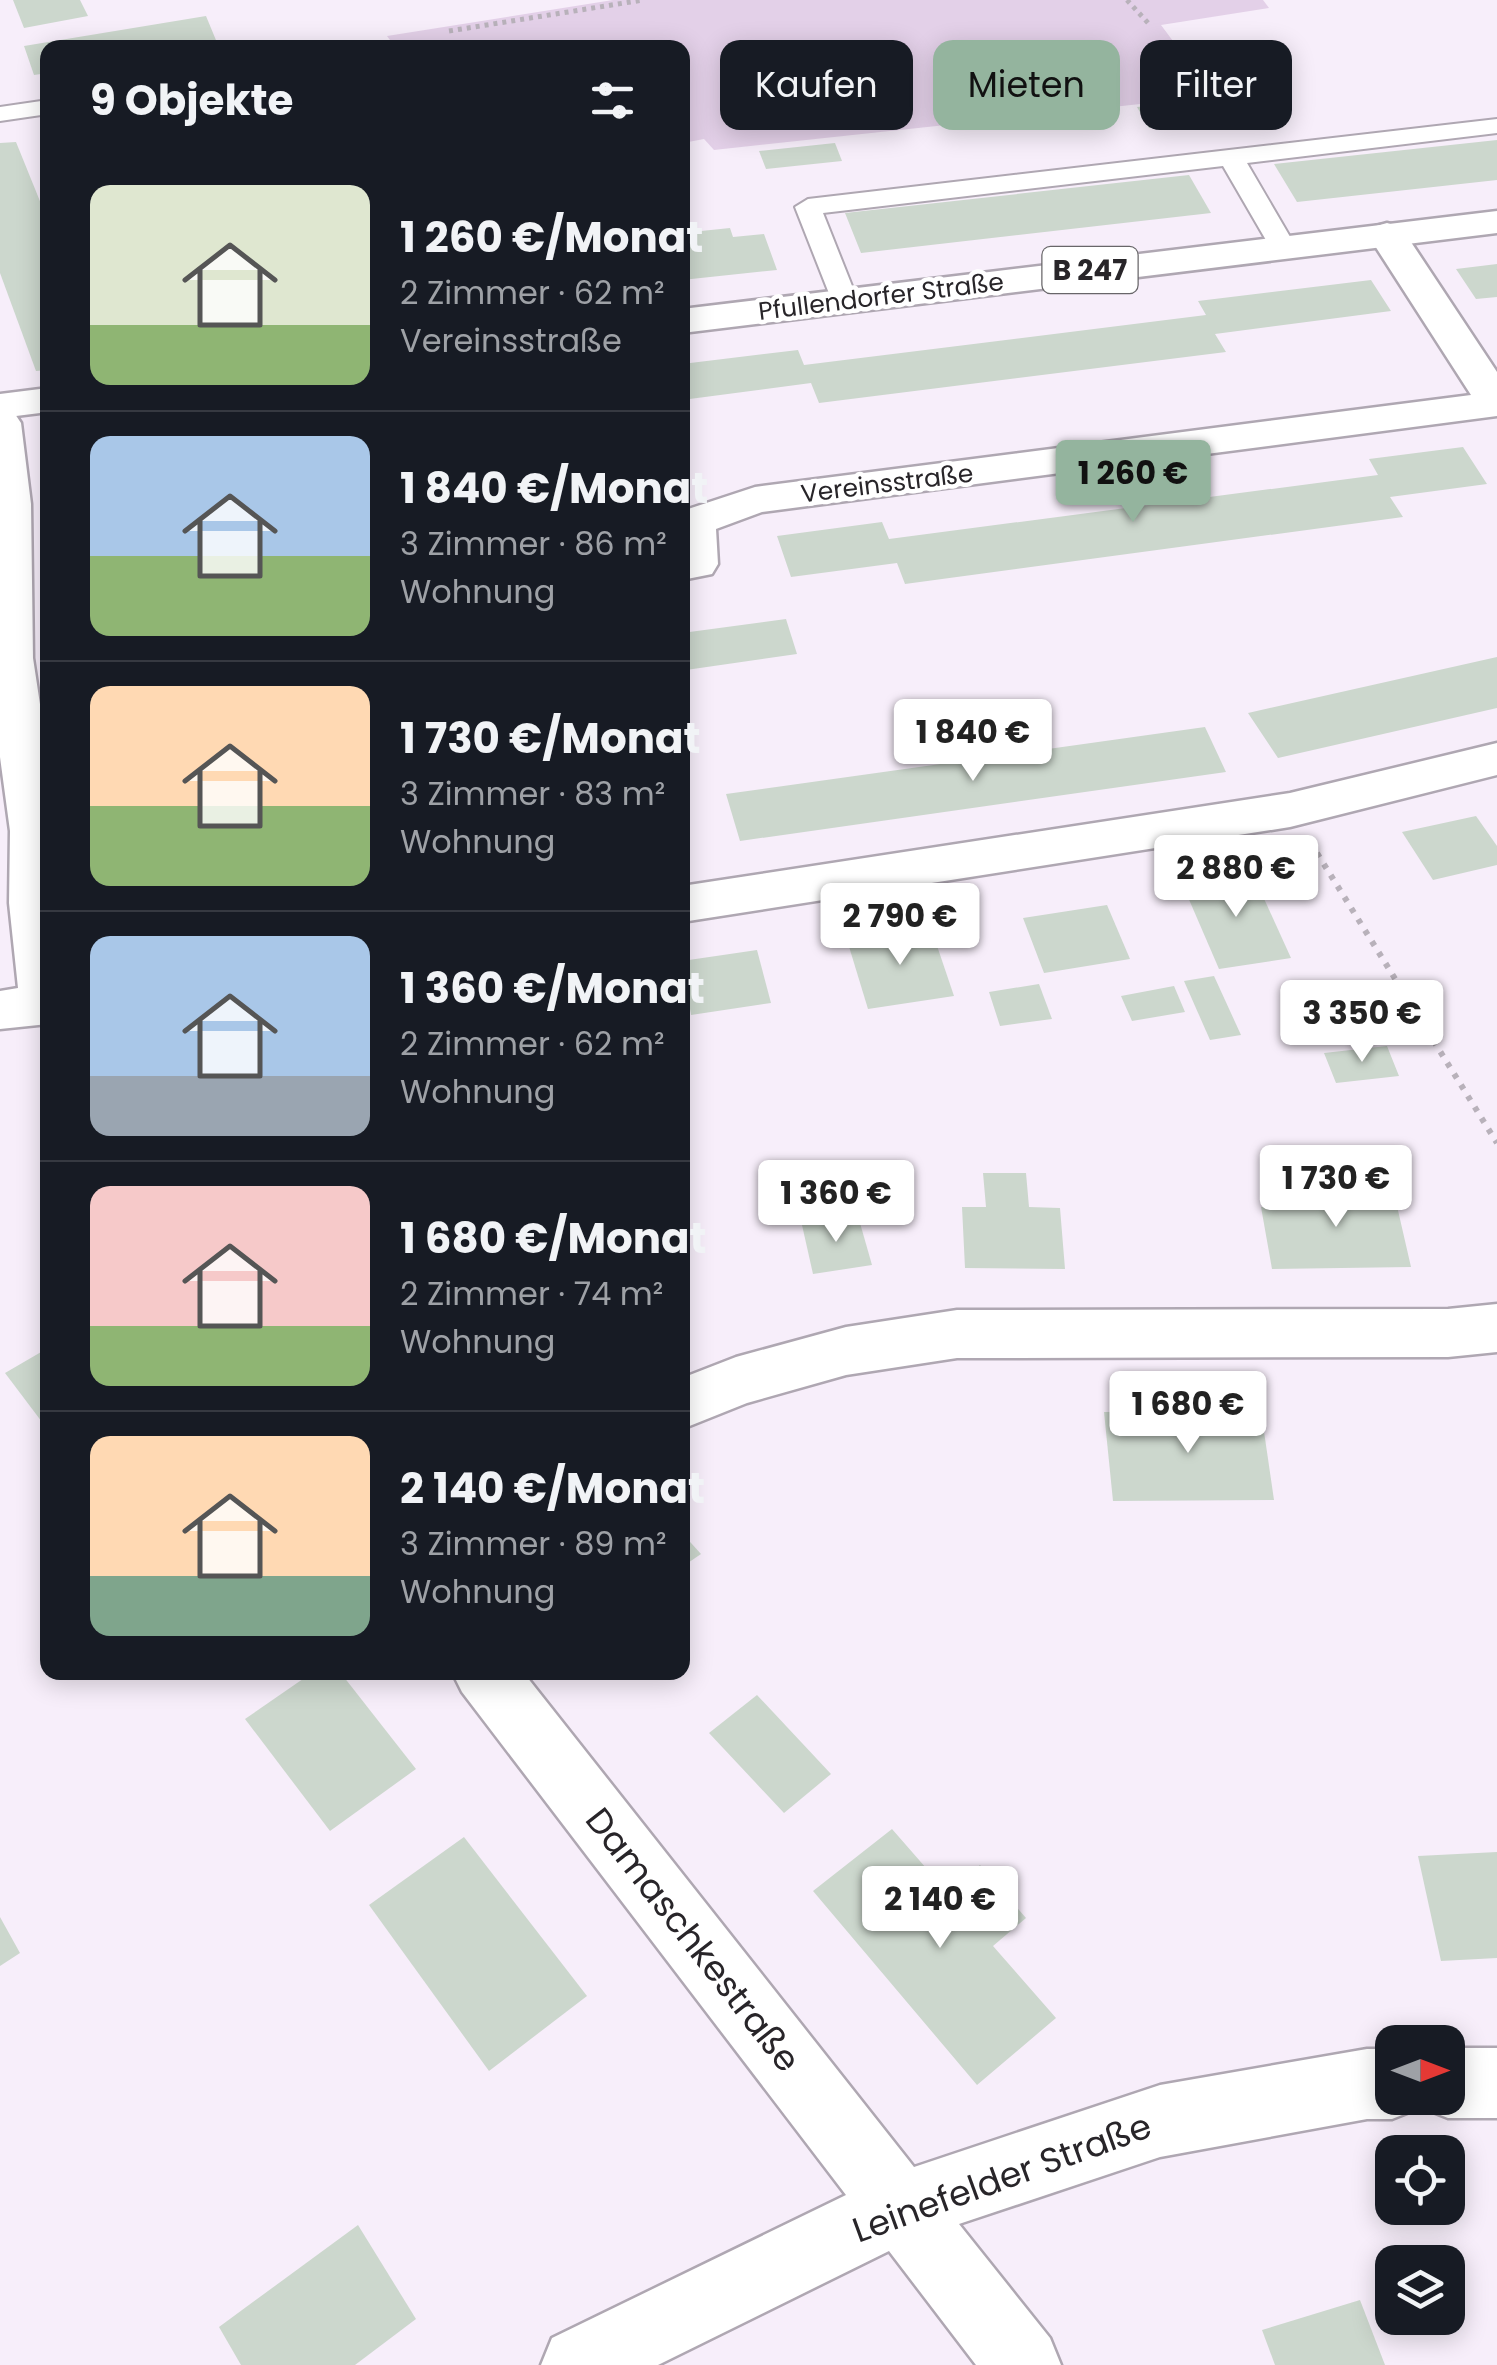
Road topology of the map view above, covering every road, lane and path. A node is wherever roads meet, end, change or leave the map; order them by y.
1 (643, 0) edge
2 (1127, 0) edge
3 (1149, 24) dead end
4 (449, 31) dead end
5 (40, 108) edge
6 (0, 114) edge
7 (1497, 126) edge
8 (1232, 157) junction
9 (1497, 222) edge
10 (1387, 235) junction
11 (1283, 246) junction
12 (844, 301) junction
13 (690, 320) edge
14 (40, 401) edge
15 (1497, 404) edge
16 (0, 406) edge
17 (0, 422) edge
18 (690, 565) edge
19 (19, 657) edge
20 (1497, 759) edge
21 (1290, 810) junction
22 (690, 903) edge
23 (40, 950) edge
24 (40, 1004) edge
25 (0, 1010) edge
26 (1497, 1143) edge
27 (1497, 1328) edge
28 (690, 1401) edge
29 (490, 1680) edge
30 (1497, 2083) edge
31 (1375, 2084) edge
32 (1465, 2084) edge
33 (902, 2207) junction
34 (579, 2365) edge
35 (1023, 2365) edge

1 - 4 path
2 - 3 path
5 - 6 lane
7 - 8 lane
8 - 11 lane
8 - 12 lane
9 - 10 street, Pfullendorfer Straße / B 247
10 - 11 street, Pfullendorfer Straße / B 247
10 - 15 street, Vereinsstraße
11 - 12 street, Pfullendorfer Straße / B 247
12 - 13 street, Pfullendorfer Straße / B 247
14 - 16 street
15 - 18 street, Vereinsstraße
17 - 19 street
19 - 23 street
20 - 21 street
21 - 22 street
21 - 26 path
24 - 25 street
27 - 28 street
29 - 33 street, Damaschkestraße
30 - 32 street
31 - 33 street, Leinefelder Straße
33 - 34 street, Leinefelder Straße
33 - 35 street, Damaschkestraße

